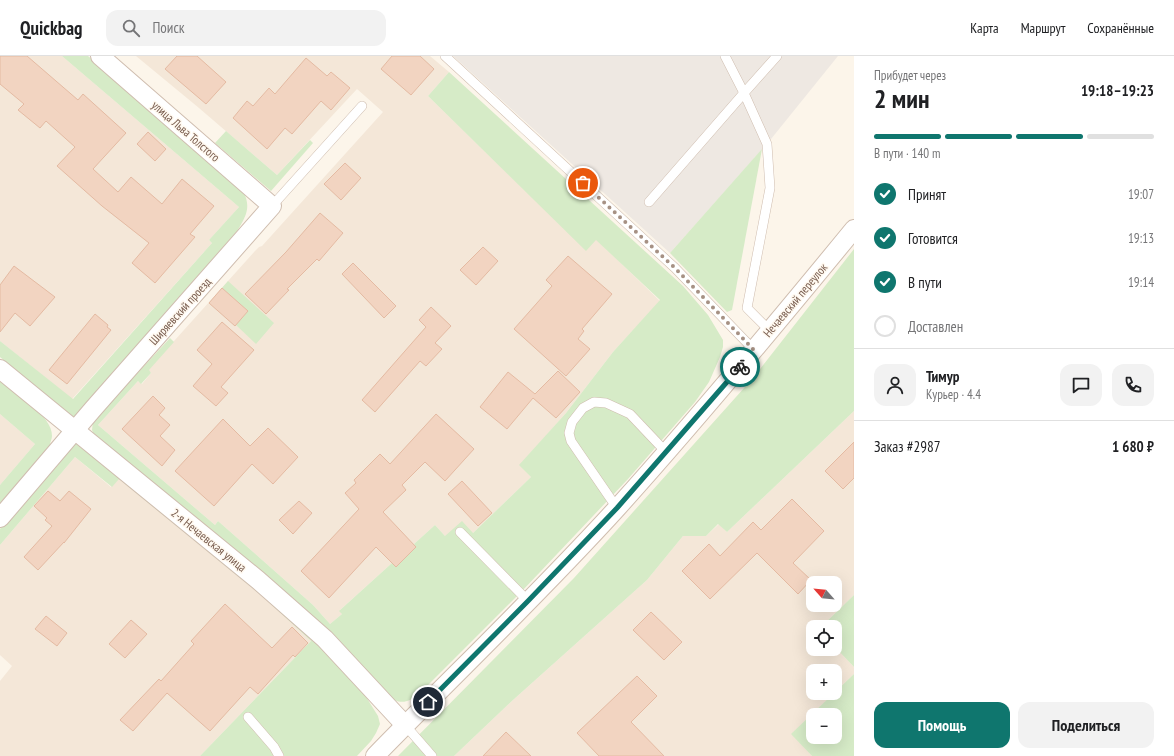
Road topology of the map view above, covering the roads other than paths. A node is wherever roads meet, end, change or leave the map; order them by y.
1 (100, 56) edge
2 (445, 56) edge
3 (725, 56) edge
4 (777, 56) edge
5 (744, 93) junction
6 (362, 106) dead end
7 (649, 202) dead end
8 (272, 206) junction
9 (854, 229) edge
10 (770, 332) junction
11 (754, 350) junction
12 (0, 369) edge
13 (75, 430) junction
14 (666, 452) junction
15 (617, 508) junction
16 (0, 518) edge
17 (460, 532) dead end
18 (528, 601) junction
19 (248, 717) dead end
20 (405, 725) junction
21 (279, 756) edge
22 (375, 756) edge
23 (432, 756) edge

1 - 8 street, улица Льва Толстого
2 - 11 lane
3 - 5 lane
4 - 5 lane
5 - 7 lane
5 - 10 lane
6 - 8 lane, Ширяевский проезд
8 - 13 street, Ширяевский проезд
9 - 10 street, Нечаевский переулок
10 - 11 street, Нечаевский переулок
11 - 14 street, Нечаевский переулок
12 - 13 street, 2-я Нечаевская улица
13 - 16 street, Ширяевский проезд
13 - 20 street, 2-я Нечаевская улица
14 - 15 street, Нечаевский переулок
14 - 15 lane
15 - 18 street, Нечаевский переулок
17 - 18 lane
18 - 20 street, Нечаевский переулок
19 - 21 lane
20 - 22 street, Нечаевский переулок
20 - 23 lane

